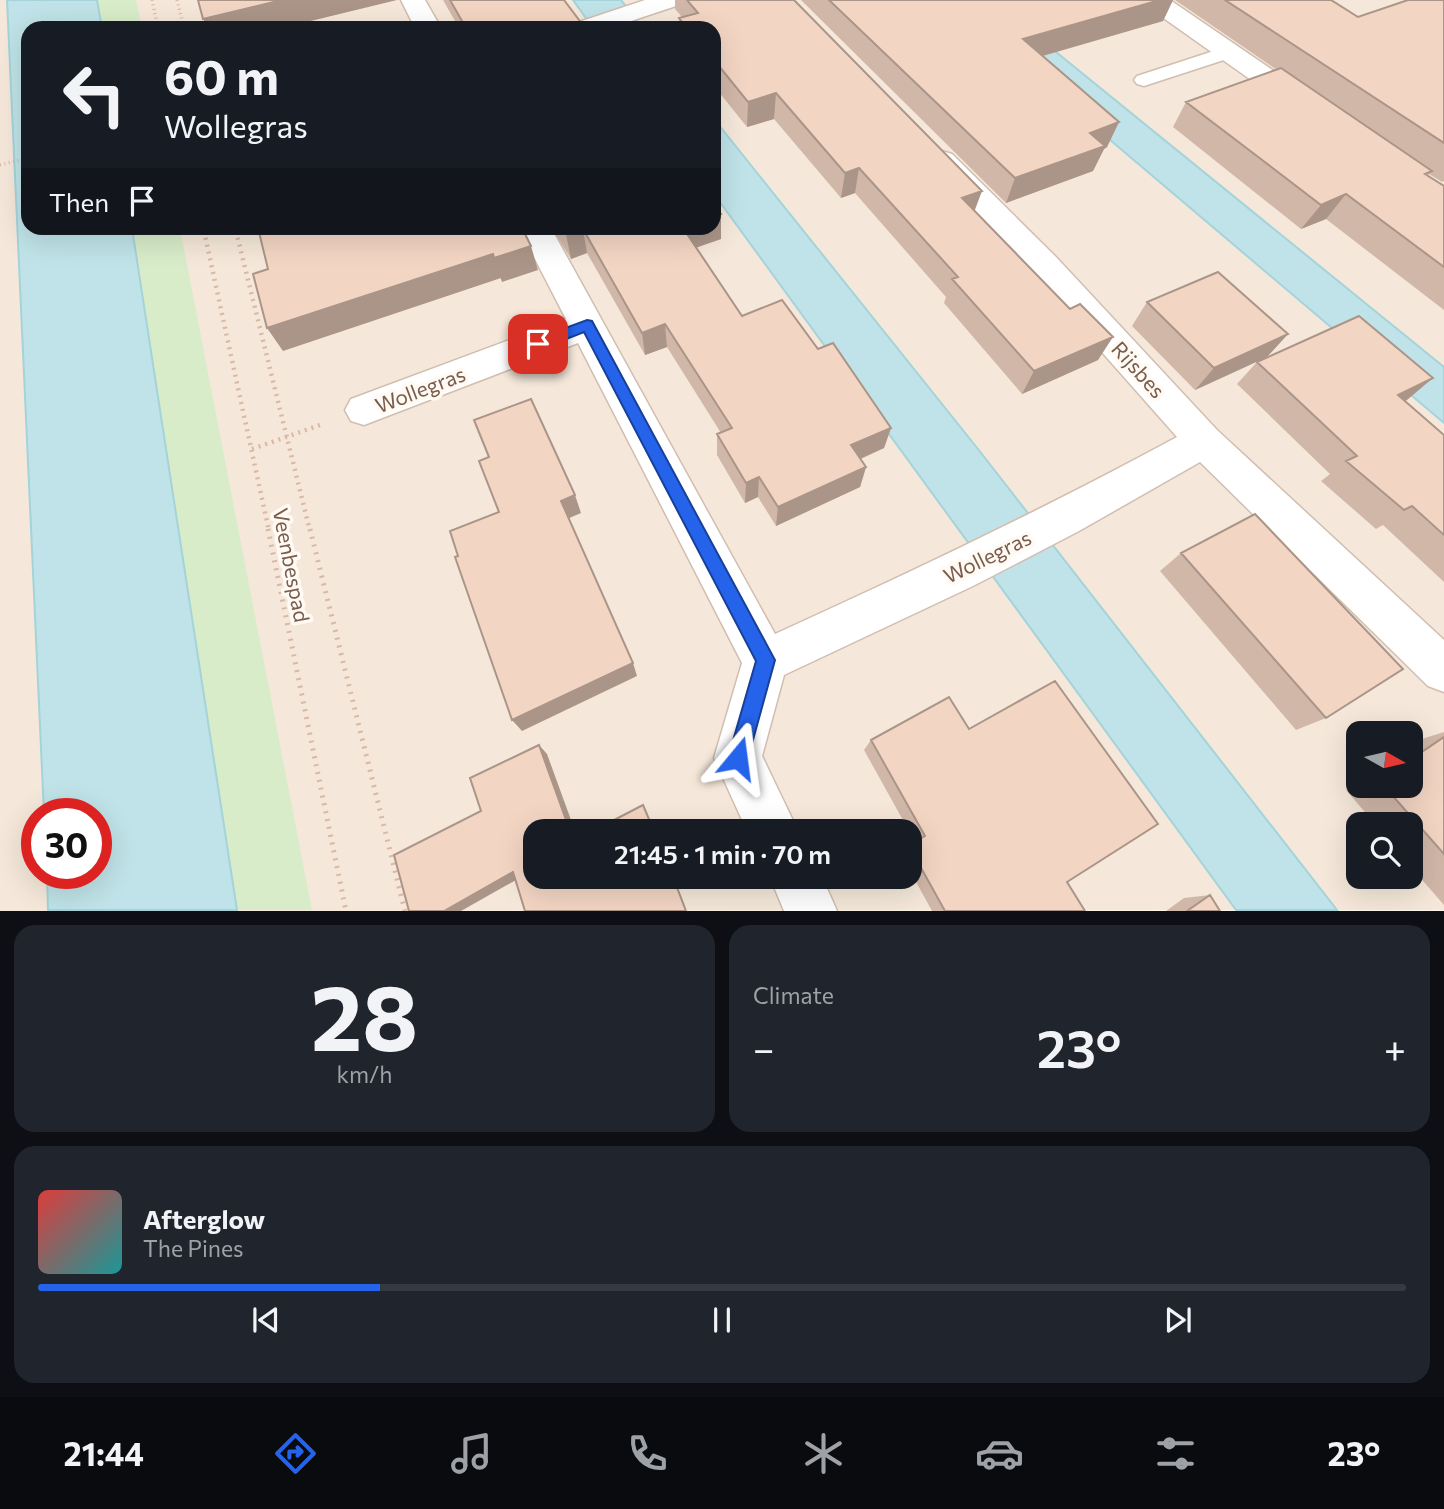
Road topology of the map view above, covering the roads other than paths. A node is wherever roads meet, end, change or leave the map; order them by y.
1 (413, 0) edge
2 (1154, 0) edge
3 (667, 1) edge
4 (424, 21) edge
5 (606, 21) edge
6 (1229, 52) junction
7 (1144, 80) dead end
8 (1331, 123) edge
9 (920, 139) edge
10 (539, 235) edge
11 (587, 325) junction
12 (364, 410) road end
13 (1204, 441) junction
14 (765, 660) junction
15 (1444, 670) edge
16 (767, 819) edge
17 (801, 889) edge
18 (811, 911) edge

1 - 4 street
2 - 6 street
3 - 5 street
6 - 7 lane
6 - 8 street
9 - 13 street, Rijsbes
10 - 11 street
11 - 12 street, Wollegras
11 - 14 street
13 - 14 street, Wollegras
13 - 15 street, Rijsbes
14 - 16 street
17 - 18 street

